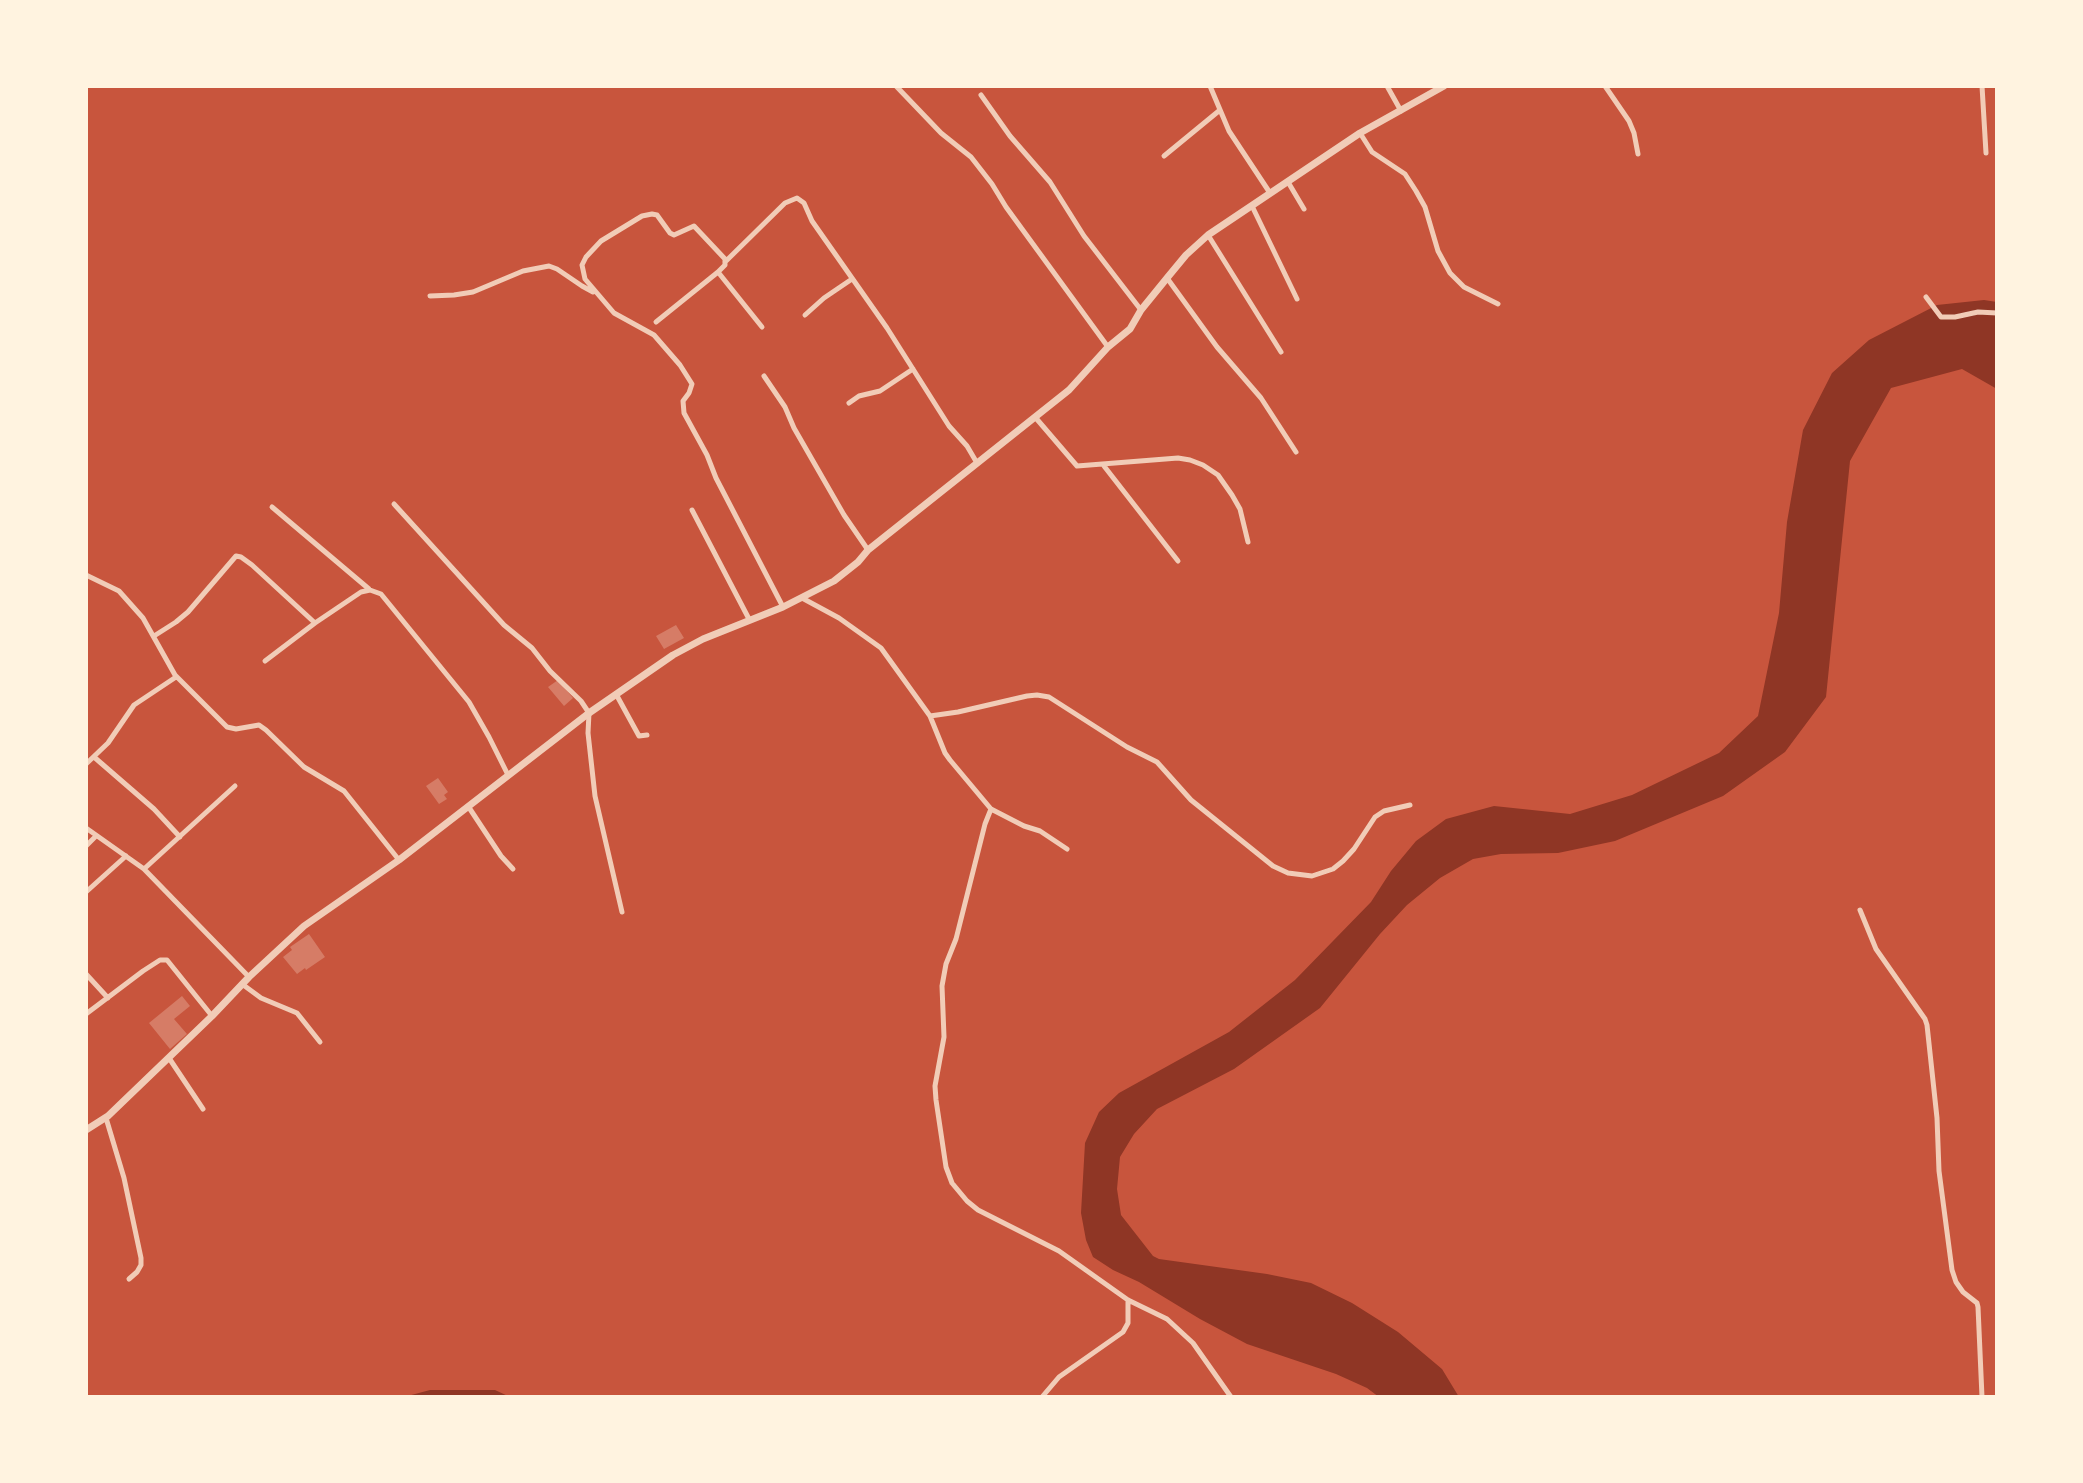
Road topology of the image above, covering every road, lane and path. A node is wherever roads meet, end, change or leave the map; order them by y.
1 (896, 86) edge
2 (1210, 86) edge
3 (1387, 86) edge
4 (1444, 86) edge
5 (1605, 86) edge
6 (1982, 86) edge
7 (981, 95) dead end
8 (1220, 110) junction
9 (1401, 111) junction
10 (1360, 133) junction
11 (1986, 153) dead end
12 (1638, 154) dead end
13 (1164, 156) dead end
14 (1288, 182) junction
15 (1270, 193) junction
16 (1252, 206) junction
17 (1304, 209) dead end
18 (1208, 235) junction
19 (725, 262) junction
20 (718, 272) junction
21 (852, 278) junction
22 (1167, 278) junction
23 (598, 294) junction
24 (430, 296) dead end
25 (1926, 297) dead end
26 (1297, 299) dead end
27 (1498, 304) dead end
28 (1141, 310) junction
29 (1997, 313) edge
30 (805, 315) dead end
31 (656, 322) dead end
32 (762, 327) dead end
33 (1108, 347) junction
34 (1281, 352) dead end
35 (913, 369) junction
36 (764, 376) dead end
37 (849, 403) dead end
38 (1035, 417) junction
39 (1296, 452) dead end
40 (977, 463) junction
41 (1104, 465) junction
42 (394, 504) dead end
43 (272, 507) dead end
44 (692, 510) dead end
45 (1248, 542) dead end
46 (868, 550) junction
47 (1178, 561) dead end
48 (86, 575) edge
49 (370, 590) junction
50 (802, 598) junction
51 (783, 607) junction
52 (749, 619) junction
53 (315, 623) junction
54 (154, 636) junction
55 (265, 661) dead end
56 (176, 677) junction
57 (616, 694) junction
58 (589, 713) junction
59 (930, 716) junction
60 (647, 735) dead end
61 (94, 757) junction
62 (86, 764) edge
63 (508, 775) junction
64 (235, 786) dead end
65 (1410, 805) dead end
66 (468, 806) junction
67 (991, 809) junction
68 (86, 828) edge
69 (96, 836) junction
70 (180, 837) junction
71 (86, 846) edge
72 (1067, 849) dead end
73 (126, 856) junction
74 (399, 860) junction
75 (144, 869) junction
76 (513, 869) dead end
77 (86, 892) edge
78 (1860, 910) dead end
79 (622, 912) dead end
80 (86, 974) edge
81 (249, 977) junction
82 (241, 984) junction
83 (108, 998) junction
84 (86, 1014) edge
85 (212, 1016) junction
86 (320, 1042) dead end
87 (169, 1058) junction
88 (203, 1109) dead end
89 (106, 1118) junction
90 (86, 1130) edge
91 (129, 1279) dead end
92 (1128, 1300) junction
93 (1042, 1397) edge
94 (1231, 1397) edge
95 (1982, 1397) edge

1 - 33 street
2 - 8 street
3 - 9 street
4 - 9 street
5 - 12 street
6 - 11 street
7 - 28 street
8 - 13 street
8 - 15 street
9 - 10 street
10 - 14 street
10 - 27 street
14 - 15 street
14 - 17 street
15 - 16 street
16 - 18 street
16 - 26 street
18 - 22 street
18 - 34 street
19 - 20 street
19 - 21 street
19 - 23 street
20 - 31 street
20 - 32 street
21 - 30 street
21 - 35 street
22 - 28 street
22 - 39 street
23 - 24 street
23 - 51 street
25 - 29 street
28 - 33 street
33 - 38 street
35 - 37 street
35 - 40 street
36 - 46 street
38 - 40 street
38 - 41 street
40 - 46 street
41 - 45 street
41 - 47 street
42 - 58 street
43 - 49 street
44 - 52 street
46 - 50 street
48 - 54 street
49 - 53 street
49 - 63 street
50 - 51 street
50 - 59 street
51 - 52 street
52 - 57 street
53 - 54 street
53 - 55 street
54 - 56 street
56 - 61 street
56 - 74 street
57 - 58 street
57 - 60 street
58 - 63 street
58 - 79 street
59 - 65 street
59 - 67 street
61 - 62 street
61 - 70 street
63 - 66 street
64 - 70 street
66 - 74 street
66 - 76 street
67 - 72 street
67 - 92 street
68 - 69 street
69 - 71 street
69 - 73 street
70 - 75 street
73 - 75 street
73 - 77 street
74 - 81 street
75 - 81 street
78 - 95 street
80 - 83 street
81 - 82 street
82 - 85 street
82 - 86 street
83 - 84 street
83 - 85 street
85 - 87 street
87 - 88 street
87 - 89 street
89 - 90 street
89 - 91 street
92 - 93 street
92 - 94 street

